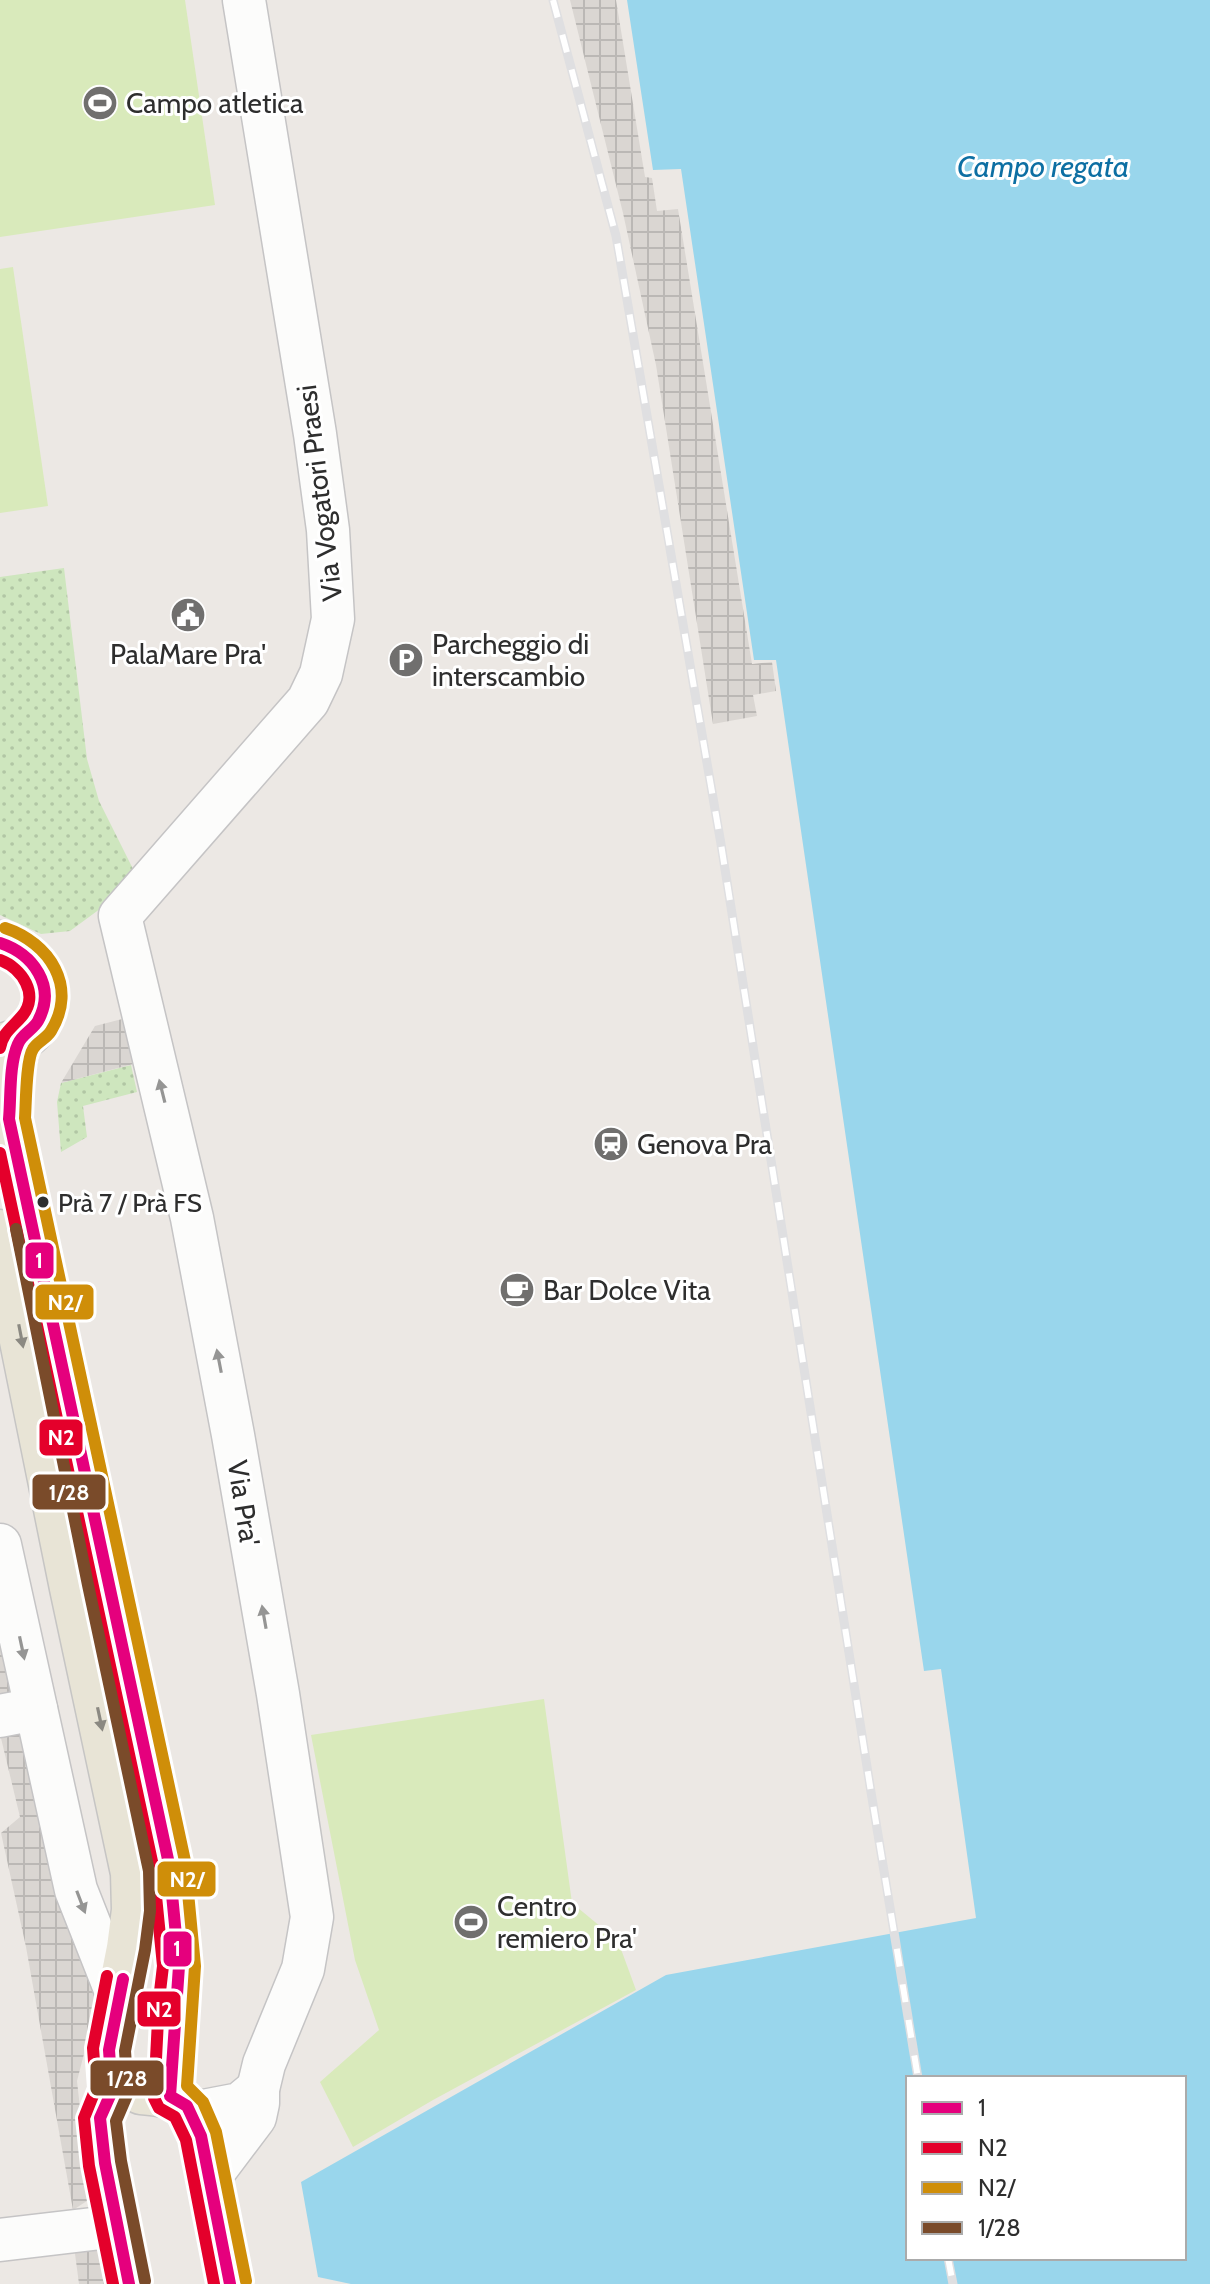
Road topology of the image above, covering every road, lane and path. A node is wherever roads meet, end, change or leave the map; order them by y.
1 (244, 0) edge
2 (120, 916) joint
3 (0, 943) edge
4 (9, 1043) edge
5 (0, 1232) edge
6 (0, 1545) edge
7 (18, 1712) edge
8 (119, 1999) junction
9 (258, 2089) junction
10 (112, 2091) junction
11 (181, 2104) junction
12 (209, 2178) junction
13 (118, 2226) junction
14 (0, 2240) edge
15 (129, 2284) edge
16 (230, 2284) edge

1 - 2 street, Via Vogatori Praesi
9 -> 2 street, Via Pra'
3 - 4 main road
4 - 11 main road
5 -> 8 main road
6 -> 7 street
7 -> 8 street
8 - 10 main road
9 - 11 street
9 - 12 street, Via Pra'
10 - 11 main road
10 - 13 main road
11 - 12 main road
12 - 16 main road
13 - 14 street
13 - 15 main road

